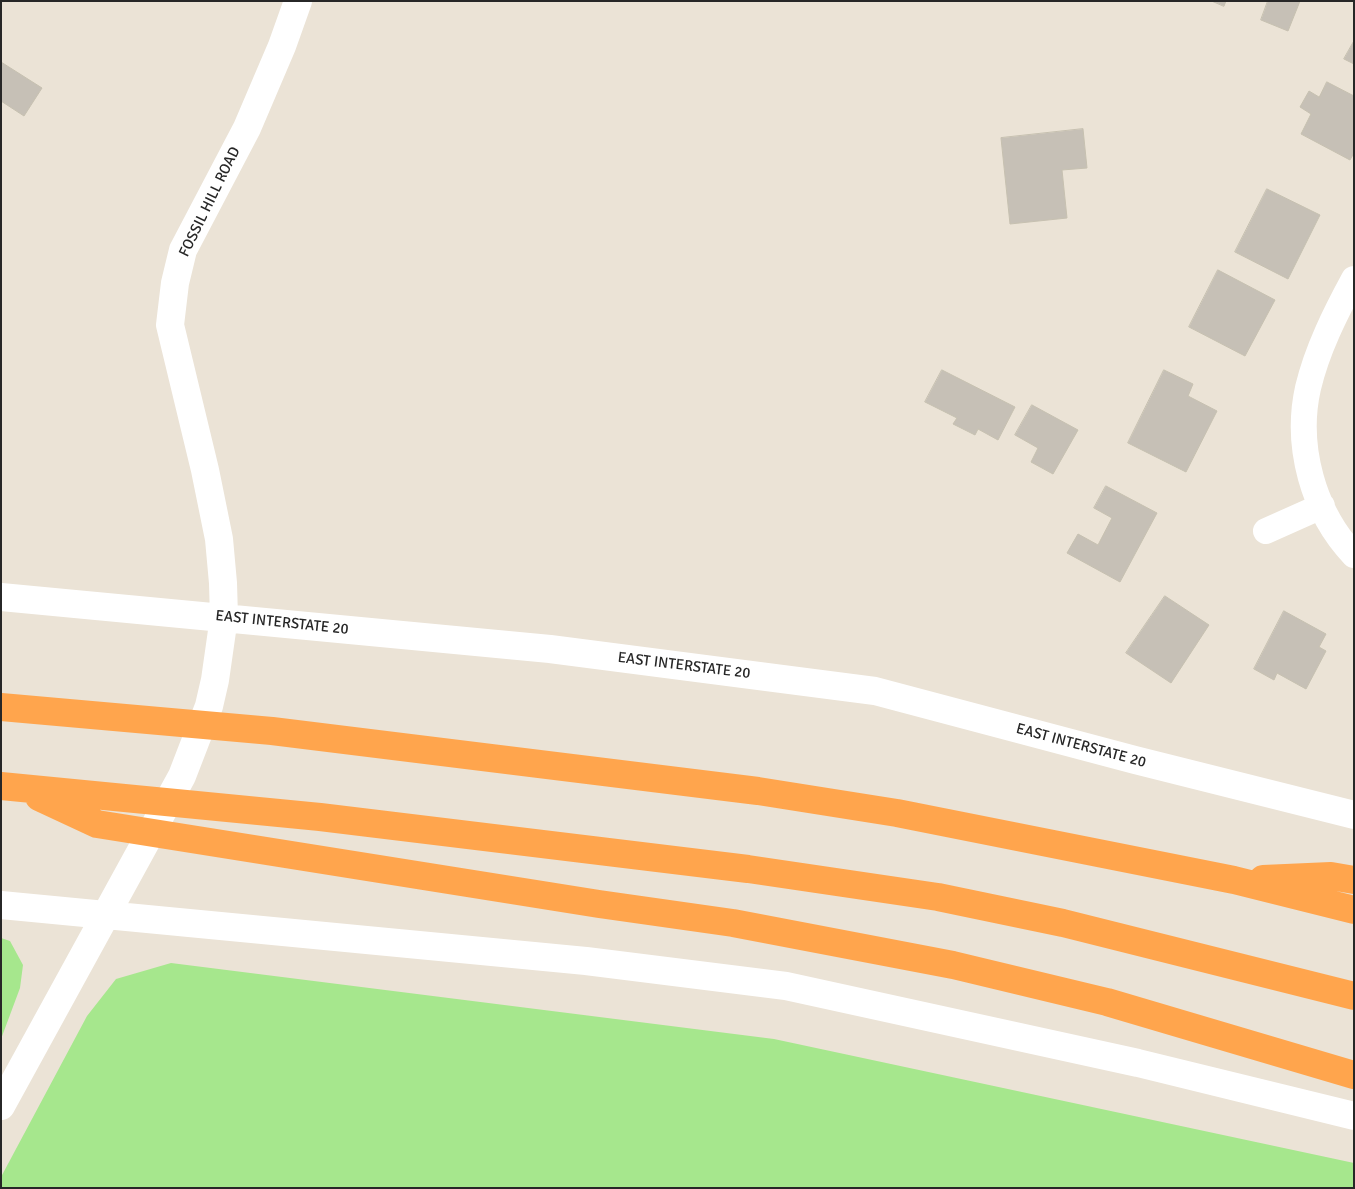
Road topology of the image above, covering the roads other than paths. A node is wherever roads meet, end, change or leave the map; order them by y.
1 (298, 1) edge
2 (1354, 279) edge
3 (1322, 506) junction
4 (1266, 531) dead end
5 (1354, 555) edge
6 (1, 597) edge
7 (224, 617) junction
8 (1, 707) edge
9 (10, 787) edge
10 (1354, 815) edge
11 (1234, 880) junction
12 (1354, 880) edge
13 (1, 905) edge
14 (1354, 910) edge
15 (107, 915) junction
16 (1354, 996) edge
17 (1354, 1075) edge
18 (1, 1106) edge
19 (1354, 1116) edge

1 - 7 main road, FOSSIL HILL ROAD
2 - 3 street
3 - 4 street
3 - 5 street
6 - 7 main road, EAST INTERSTATE 20
7 - 10 main road, EAST INTERSTATE 20
7 - 15 main road, FOSSIL HILL ROAD
8 - 11 highway
9 - 16 highway
9 - 17 highway
11 - 12 highway
11 - 14 highway
13 - 15 main road
15 - 18 main road, FOSSIL HILL ROAD
15 - 19 main road

